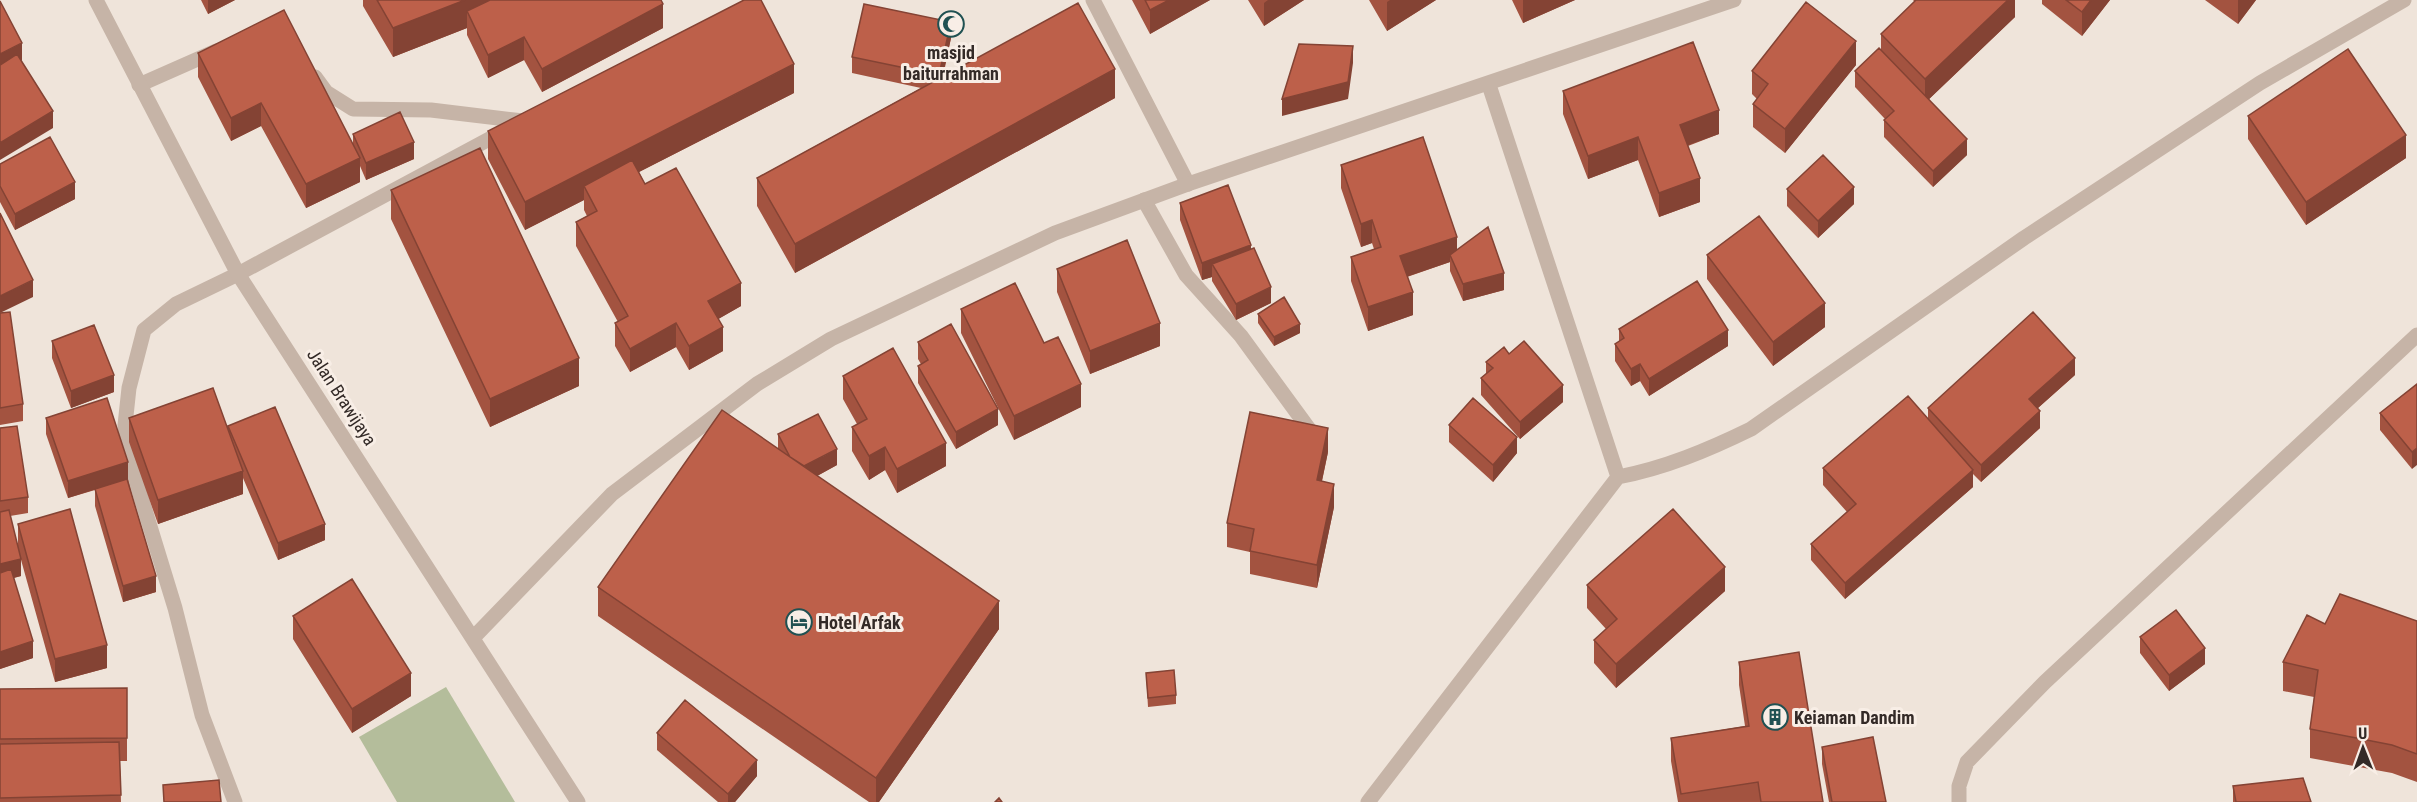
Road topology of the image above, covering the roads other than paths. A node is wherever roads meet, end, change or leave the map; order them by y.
1 (96, 0) edge
2 (1093, 0) edge
3 (1734, 0) edge
4 (2404, 0) edge
5 (230, 45) edge
6 (307, 64) edge
7 (139, 85) junction
8 (1489, 85) junction
9 (1188, 184) junction
10 (1144, 200) junction
11 (238, 274) junction
12 (2417, 335) edge
13 (1319, 442) edge
14 (1618, 477) junction
15 (474, 637) junction
16 (235, 802) edge
17 (578, 802) edge
18 (1368, 802) edge
19 (1959, 802) edge

1 - 7 street, Jalan Brawijaya
2 - 9 street
3 - 8 street
4 - 14 street
5 - 7 street
6 - 11 street
7 - 11 street, Jalan Brawijaya
8 - 9 street
8 - 14 street
9 - 10 street
10 - 13 street
10 - 15 street
11 - 15 street, Jalan Brawijaya
11 - 16 street
12 - 19 street
14 - 18 street
15 - 17 street, Jalan Brawijaya

